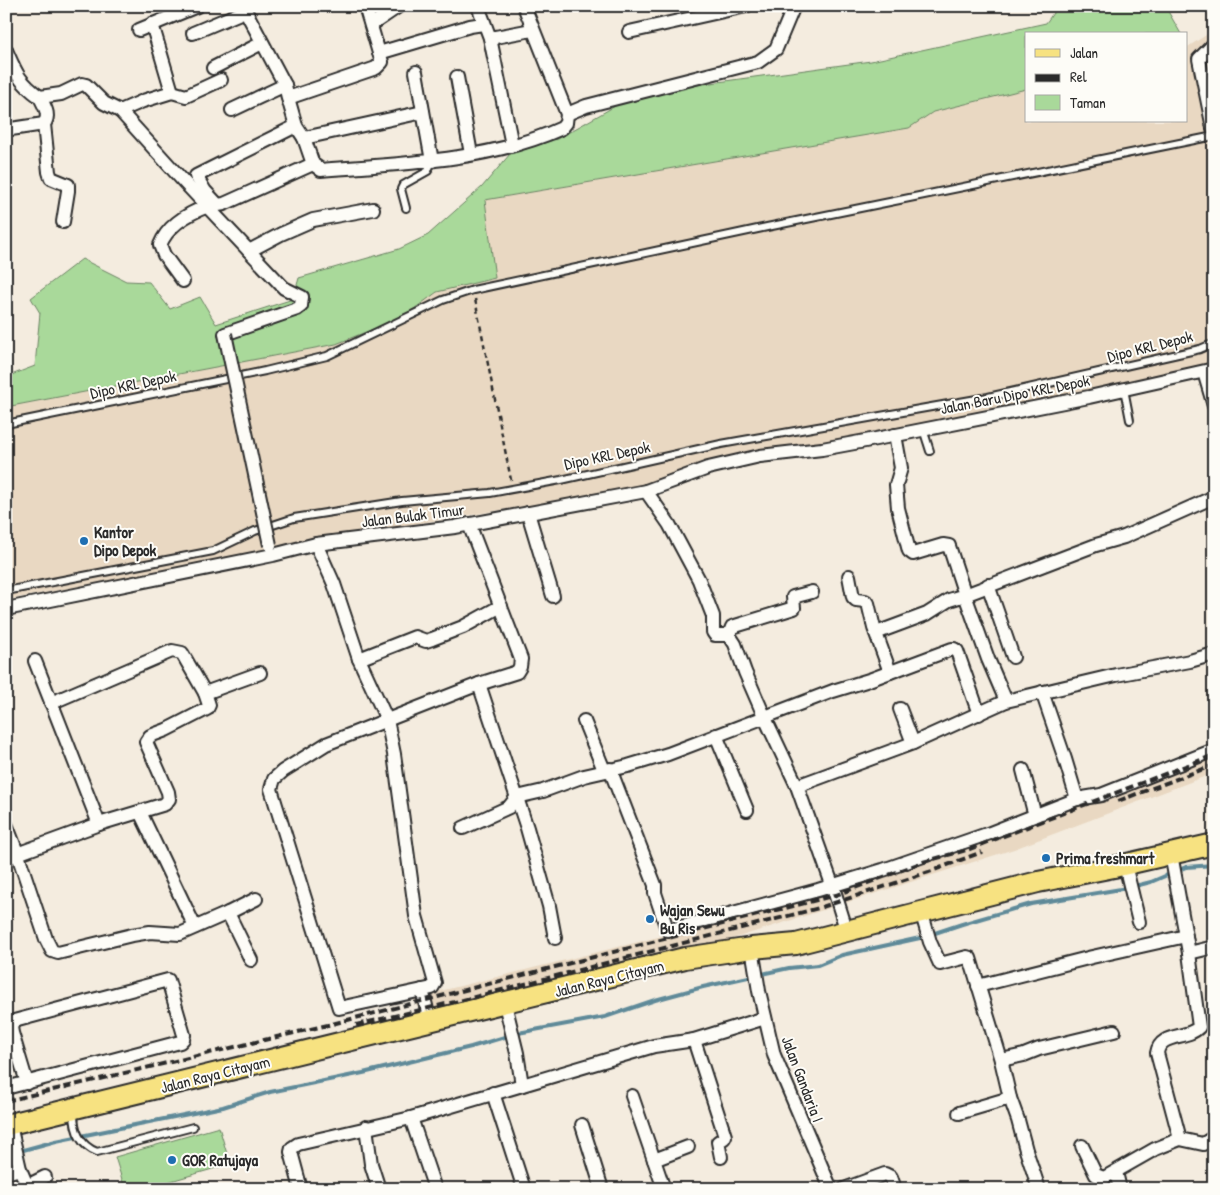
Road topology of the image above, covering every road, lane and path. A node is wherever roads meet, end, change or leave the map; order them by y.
1 (197, 6) edge
2 (365, 6) edge
3 (399, 6) edge
4 (478, 6) edge
5 (524, 6) edge
6 (746, 6) edge
7 (794, 6) edge
8 (244, 9) edge
9 (152, 24) junction
10 (484, 24) junction
11 (371, 25) junction
12 (140, 30) dead end
13 (532, 30) junction
14 (629, 32) dead end
15 (194, 33) dead end
16 (490, 38) junction
17 (262, 43) junction
18 (1214, 44) edge
19 (6, 50) edge
20 (379, 54) junction
21 (213, 68) dead end
22 (416, 72) dead end
23 (11, 76) edge
24 (457, 77) dead end
25 (221, 80) dead end
26 (287, 91) junction
27 (172, 92) junction
28 (40, 96) junction
29 (232, 110) dead end
30 (120, 111) junction
31 (423, 112) junction
32 (567, 114) junction
33 (44, 124) junction
34 (296, 126) junction
35 (11, 130) dead end
36 (1214, 134) edge
37 (304, 138) junction
38 (512, 145) junction
39 (471, 154) junction
40 (432, 161) junction
41 (313, 164) junction
42 (196, 176) junction
43 (184, 183) junction
44 (208, 206) junction
45 (406, 208) dead end
46 (373, 209) dead end
47 (63, 222) dead end
48 (249, 251) junction
49 (183, 281) dead end
50 (473, 290) junction
51 (1214, 343) edge
52 (1209, 370) edge
53 (1124, 389) junction
54 (1214, 406) edge
55 (1130, 420) dead end
56 (6, 424) edge
57 (922, 429) junction
58 (895, 435) junction
59 (822, 449) joint
60 (930, 452) dead end
61 (512, 488) junction
62 (646, 491) junction
63 (1214, 496) edge
64 (528, 513) junction
65 (469, 524) junction
66 (316, 544) junction
67 (272, 550) junction
68 (849, 576) dead end
69 (988, 585) junction
70 (6, 592) edge
71 (812, 592) dead end
72 (965, 595) junction
73 (552, 596) dead end
74 (500, 606) junction
75 (6, 609) edge
76 (876, 633) junction
77 (729, 635) junction
78 (1214, 654) edge
79 (1013, 657) dead end
80 (359, 659) junction
81 (35, 661) dead end
82 (890, 672) junction
83 (260, 673) dead end
84 (479, 684) junction
85 (205, 692) junction
86 (1042, 692) junction
87 (1006, 701) junction
88 (51, 703) junction
89 (900, 709) dead end
90 (979, 714) junction
91 (765, 718) junction
92 (387, 720) junction
93 (584, 721) dead end
94 (716, 735) junction
95 (913, 743) junction
96 (1214, 750) edge
97 (607, 770) junction
98 (1024, 770) dead end
99 (797, 786) junction
100 (517, 797) junction
101 (1076, 799) junction
102 (747, 810) dead end
103 (140, 812) junction
104 (1035, 816) junction
105 (6, 824) edge
106 (99, 824) junction
107 (463, 828) dead end
108 (1214, 844) edge
109 (12, 856) edge
110 (1172, 857) junction
111 (1126, 868) junction
112 (833, 885) junction
113 (256, 899) dead end
114 (228, 913) junction
115 (922, 914) junction
116 (1139, 922) dead end
117 (195, 927) junction
118 (847, 932) junction
119 (1186, 936) junction
120 (554, 938) dead end
121 (1214, 947) edge
122 (752, 948) junction
123 (1189, 953) junction
124 (251, 960) dead end
125 (978, 986) junction
126 (422, 990) junction
127 (507, 1013) junction
128 (765, 1018) junction
129 (430, 1022) junction
130 (1114, 1031) dead end
131 (694, 1040) junction
132 (1001, 1060) junction
133 (27, 1082) junction
134 (522, 1085) junction
135 (6, 1088) edge
136 (492, 1093) junction
137 (632, 1096) dead end
138 (1010, 1098) junction
139 (959, 1114) dead end
140 (74, 1115) junction
141 (411, 1118) junction
142 (582, 1125) dead end
143 (366, 1127) junction
144 (193, 1128) dead end
145 (10, 1130) edge
146 (1214, 1137) edge
147 (1180, 1138) junction
148 (1082, 1146) dead end
149 (688, 1147) dead end
150 (721, 1157) dead end
151 (654, 1160) junction
152 (19, 1164) junction
153 (1116, 1172) junction
154 (6, 1173) edge
155 (45, 1177) dead end
156 (301, 1189) edge
157 (379, 1189) edge
158 (436, 1189) edge
159 (524, 1189) edge
160 (602, 1189) edge
161 (664, 1189) edge
162 (831, 1189) edge
163 (844, 1189) edge
164 (895, 1189) edge
165 (1040, 1189) edge
166 (1120, 1189) edge

1 - 9 street
2 - 11 street
3 - 11 street
4 - 10 street
5 - 13 street
6 - 14 street
7 - 32 street
8 - 15 street
8 - 17 street
9 - 12 street
9 - 27 street
10 - 16 street
10 - 20 street
11 - 20 street
13 - 16 street
13 - 32 street
16 - 38 street
17 - 21 street
17 - 26 street
18 - 36 street
19 - 23 street
20 - 26 street
22 - 31 street
23 - 28 street
24 - 39 street
25 - 27 street
26 - 29 street
26 - 34 street
27 - 30 street
28 - 30 street
28 - 33 street
30 - 43 street
31 - 37 street
31 - 40 street
32 - 38 street
33 - 35 street
33 - 47 street
34 - 37 street
34 - 42 street
36 - 50 lane, Dipo KRL Depok
37 - 41 street
38 - 39 street
39 - 40 street
40 - 41 street
40 - 45 lane
41 - 42 street
42 - 43 street
43 - 44 street
44 - 48 street
44 - 49 street
46 - 48 street
48 - 67 street, bridge
50 - 56 lane, Dipo KRL Depok
50 - 61 path
51 - 61 lane, Dipo KRL Depok
52 - 53 street, Jalan Baru Dipo KRL Depok
52 - 54 street
53 - 55 lane
53 - 57 street, Jalan Baru Dipo KRL Depok
57 - 58 street, Jalan Baru Dipo KRL Depok
57 - 60 lane
58 - 59 street, Jalan Baru Dipo KRL Depok
58 - 72 street
59 - 62 street, Jalan Bulak Timur
61 - 70 lane, Dipo KRL Depok
62 - 64 street, Jalan Bulak Timur
62 - 77 street
63 - 69 street
64 - 65 street, Jalan Bulak Timur
64 - 73 street
65 - 66 street, Jalan Bulak Timur
65 - 74 street
66 - 67 street, Jalan Bulak Timur
66 - 80 street
67 - 75 street, Jalan Bulak Timur
68 - 76 street
69 - 72 street
69 - 79 street
71 - 77 street
72 - 76 street
72 - 87 street
74 - 80 street
74 - 84 street
76 - 82 street
77 - 91 street
78 - 86 street
80 - 92 street
81 - 88 street
82 - 90 street
82 - 91 street
83 - 85 street
84 - 92 street
84 - 100 street
85 - 88 street
85 - 103 street
86 - 87 street
86 - 101 street
87 - 90 street
88 - 106 street
89 - 95 street
90 - 95 street
91 - 94 street
91 - 99 street
92 - 126 street
92 - 126 street
93 - 97 street
94 - 97 street
94 - 102 street
95 - 99 street
96 - 101 street
97 - 100 street
97 - 112 street
98 - 104 street
99 - 112 street
100 - 107 street
100 - 120 street
101 - 104 street
103 - 106 street
103 - 117 street
104 - 112 street
105 - 109 street
106 - 109 street
108 - 110 main road, Jalan Raya Citayam
109 - 117 street
110 - 111 main road, Jalan Raya Citayam
110 - 119 street
111 - 115 main road, Jalan Raya Citayam
111 - 116 street
112 - 118 street
113 - 114 street
114 - 117 street
114 - 124 street
115 - 118 main road, Jalan Raya Citayam
115 - 125 street
118 - 122 main road, Jalan Raya Citayam
119 - 123 street
119 - 125 street
121 - 123 street
122 - 127 main road, Jalan Raya Citayam
122 - 128 street, Jalan Gandaria I
123 - 147 street
125 - 132 street
126 - 129 street
127 - 129 main road, Jalan Raya Citayam
127 - 134 street
128 - 131 street
128 - 162 street, Jalan Gandaria I
129 - 140 main road, Jalan Raya Citayam
130 - 132 street
131 - 134 street
131 - 150 street
132 - 138 street
133 - 133 street
133 - 135 street
134 - 136 street
136 - 141 street
136 - 159 street
137 - 151 street
138 - 139 street
138 - 165 street
140 - 144 lane
140 - 145 main road, Jalan Raya Citayam
141 - 143 street
141 - 158 street
142 - 160 street
143 - 156 street
143 - 157 street
145 - 152 street
146 - 147 street
147 - 153 street
148 - 153 street
149 - 151 street
151 - 161 street
152 - 154 street
152 - 155 street
153 - 166 street
163 - 164 street

